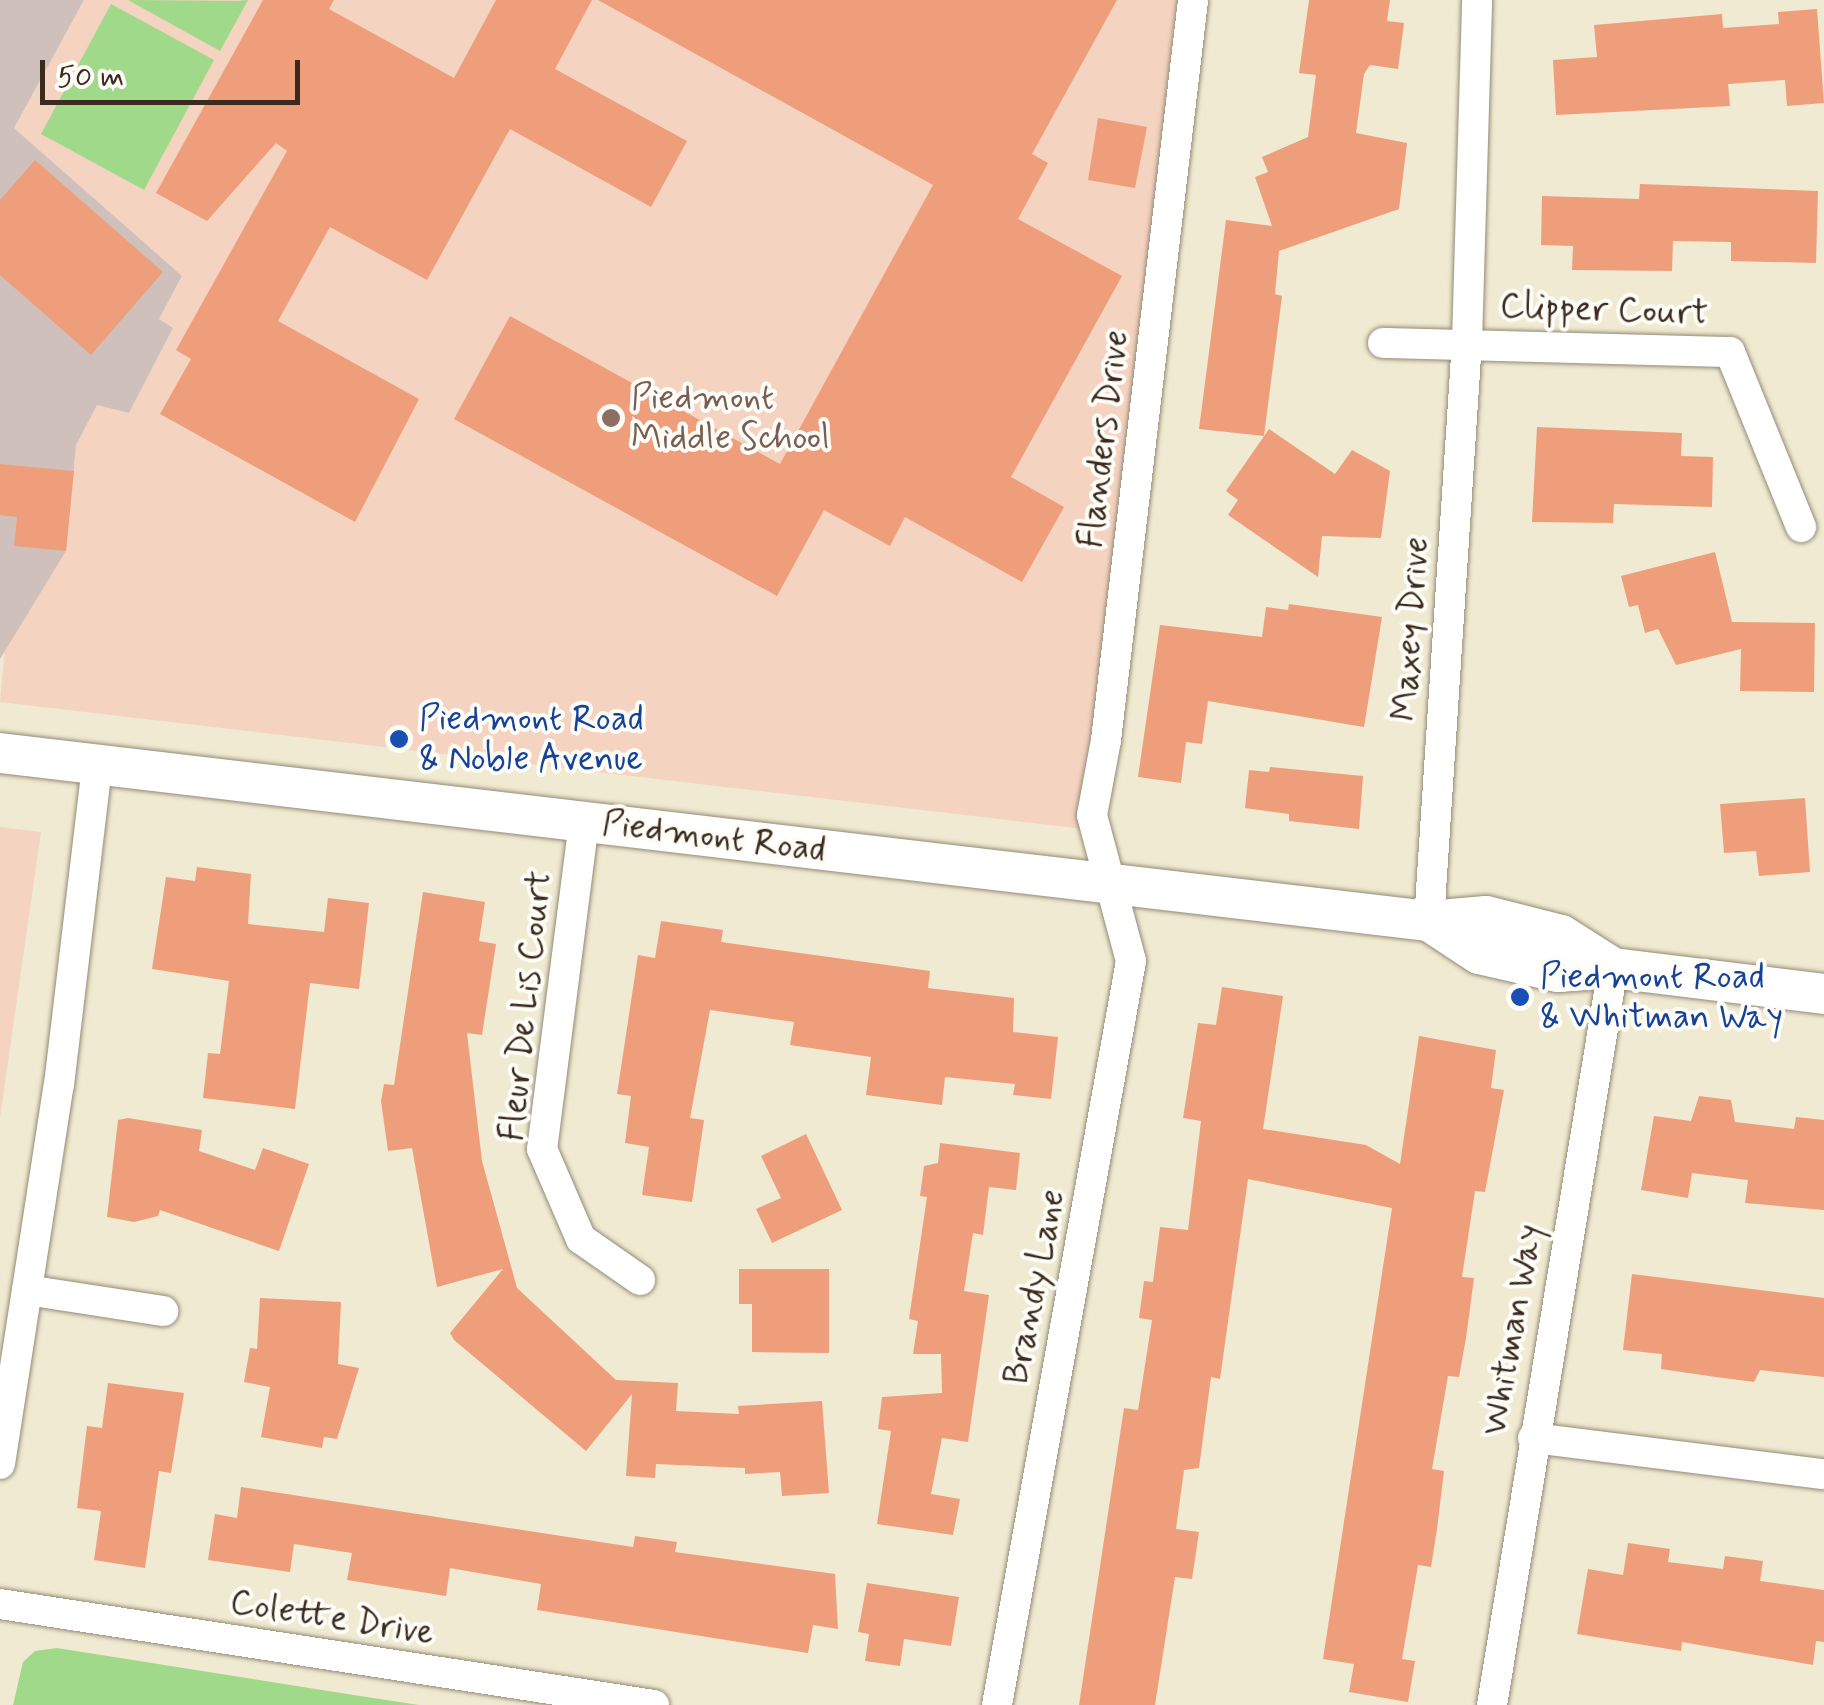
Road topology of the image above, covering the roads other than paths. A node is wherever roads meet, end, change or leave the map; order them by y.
1 (1192, 0) edge
2 (1477, 0) edge
3 (1468, 342) junction
4 (1382, 343) dead end
5 (1801, 527) dead end
6 (0, 753) edge
7 (98, 764) junction
8 (584, 822) junction
9 (1109, 884) junction
10 (1429, 921) junction
11 (1613, 968) junction
12 (1824, 994) edge
13 (640, 1280) dead end
14 (27, 1290) junction
15 (163, 1311) dead end
16 (1533, 1438) junction
17 (0, 1460) edge
18 (1824, 1474) edge
19 (0, 1604) edge
20 (654, 1705) edge
21 (997, 1705) edge
22 (1492, 1705) edge

1 - 9 street, Flanders Drive
2 - 3 street, Maxey Drive
3 - 4 street
3 - 5 street, Clipper Court
3 - 10 street, Maxey Drive
6 - 7 main road, Piedmont Road
7 - 8 main road, Piedmont Road
7 - 14 street
8 - 9 main road, Piedmont Road
8 - 13 street, Fleur De Lis Court
9 - 10 main road, Piedmont Road
9 - 21 street, Brandy Lane
10 - 11 main road, Piedmont Road
11 - 12 main road, Piedmont Road
11 - 16 street, Whitman Way
14 - 15 street
14 - 17 street
16 - 18 street
16 - 22 street, Whitman Way
19 - 20 street, Colette Drive

